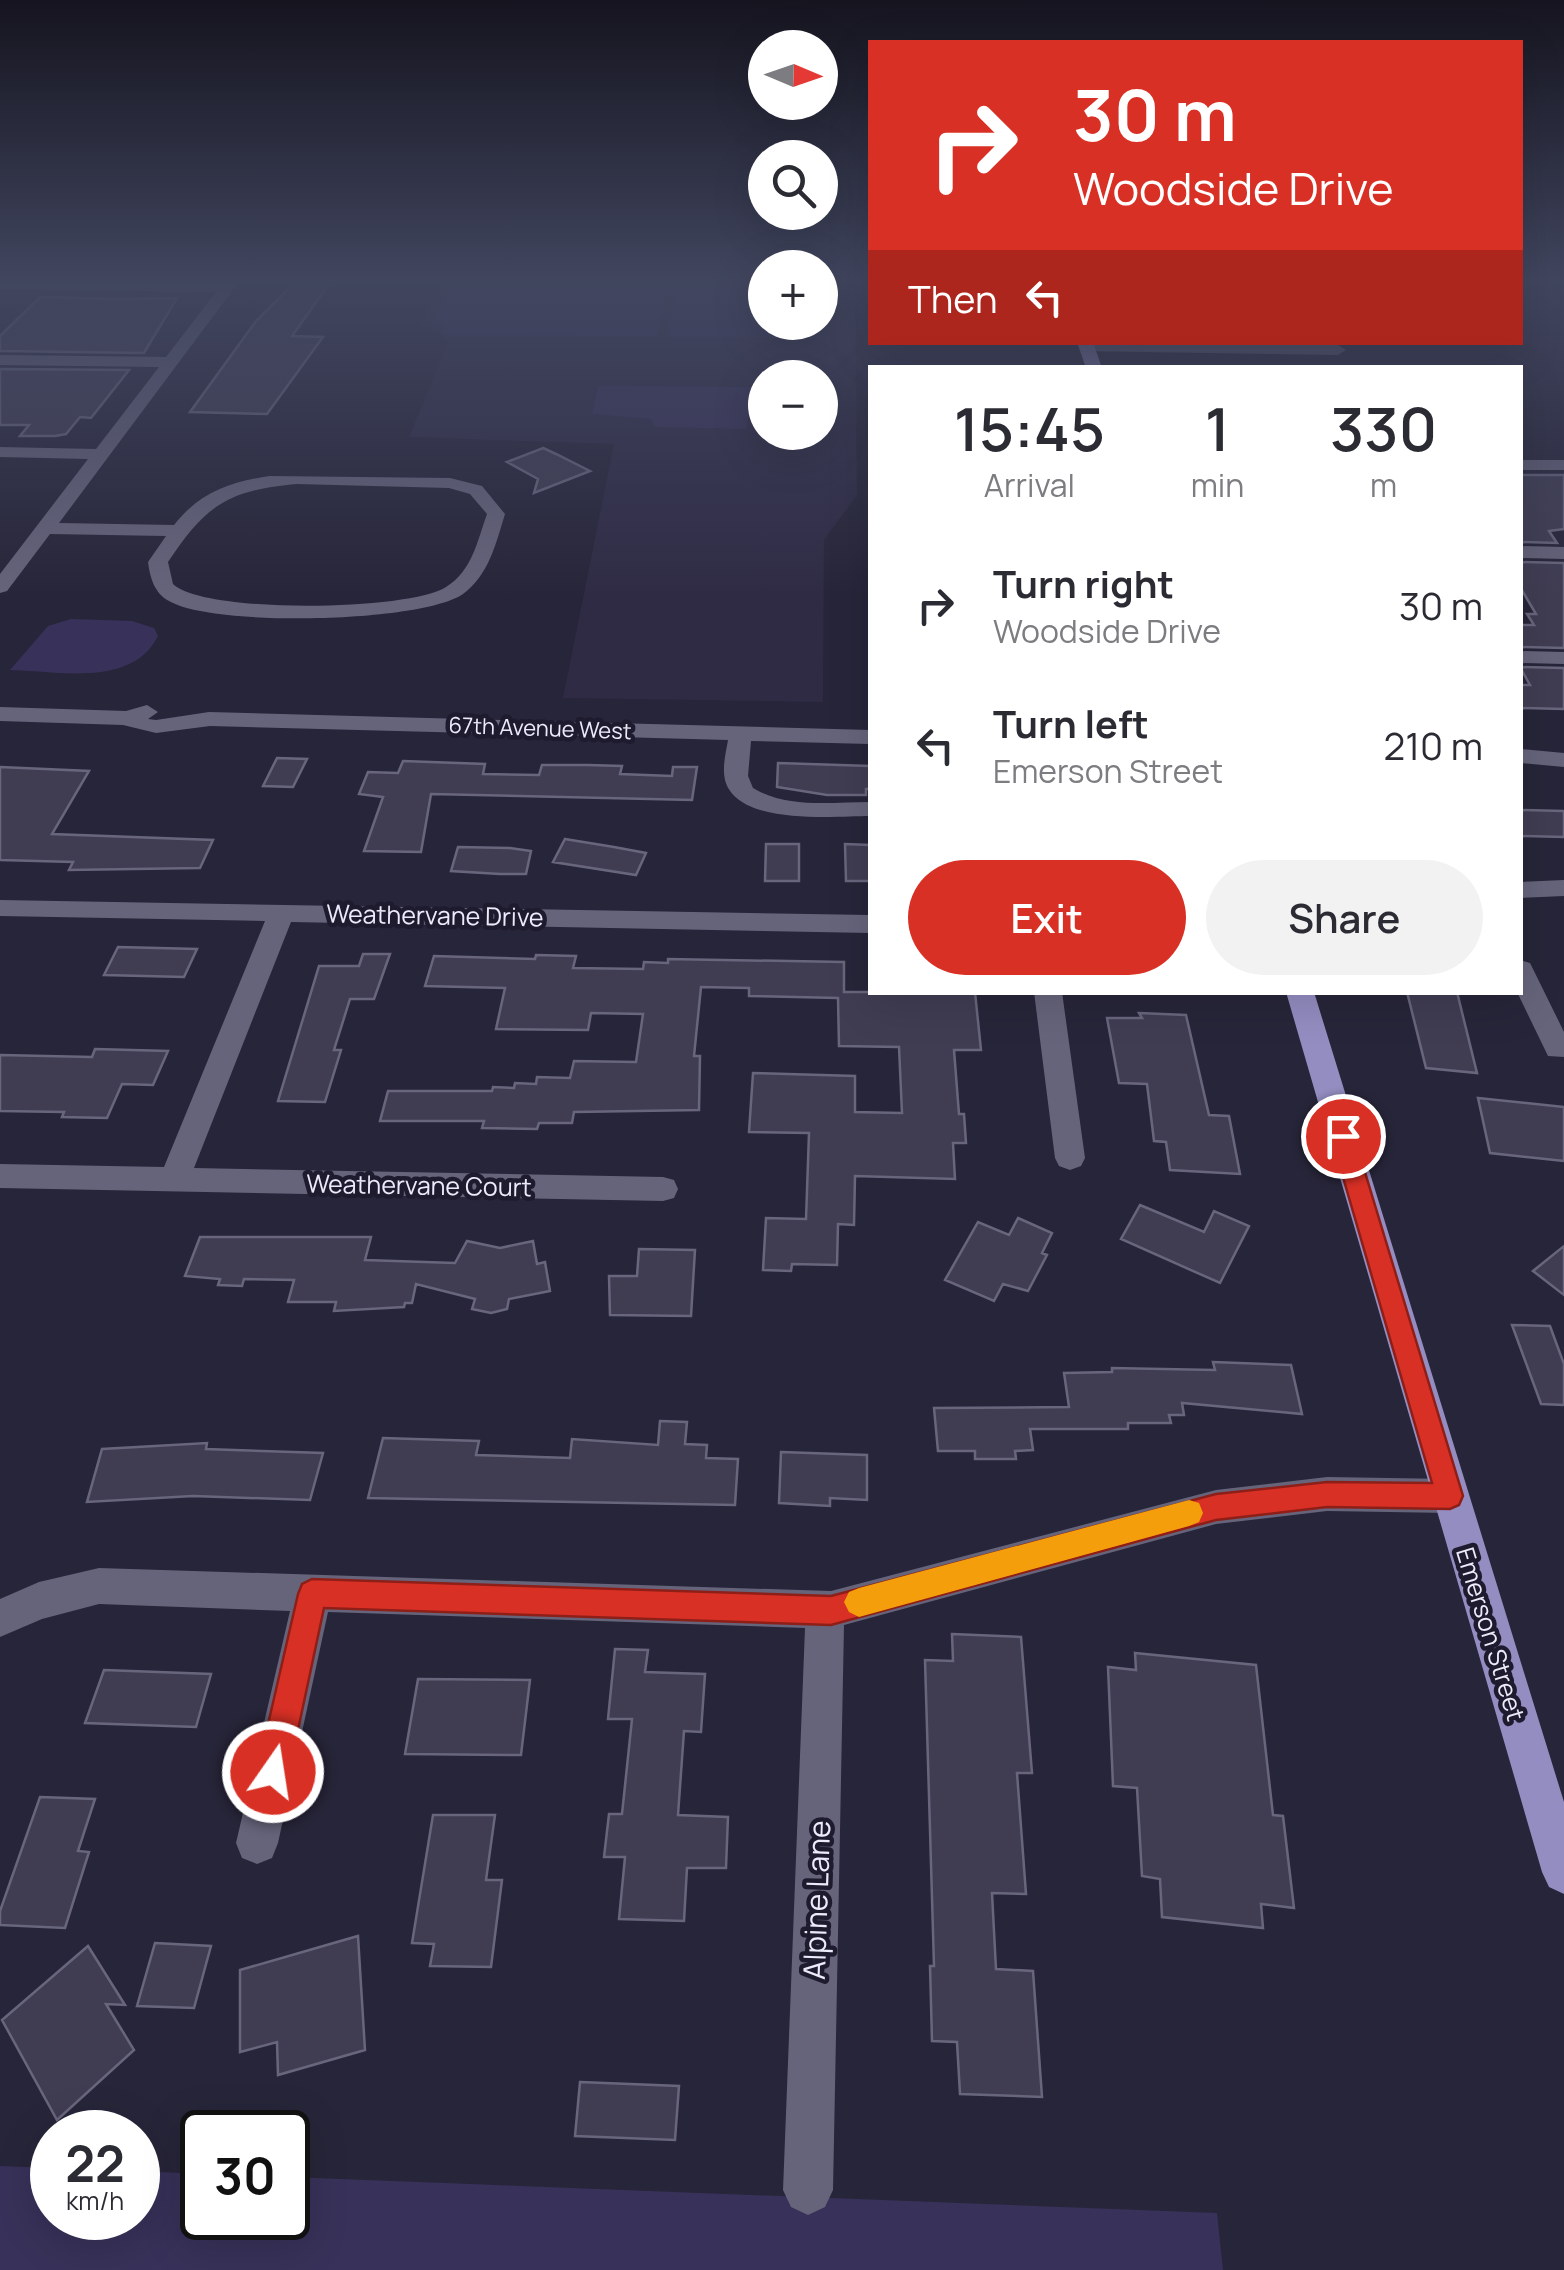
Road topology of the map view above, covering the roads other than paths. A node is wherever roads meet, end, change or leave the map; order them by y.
1 (153, 385) edge
2 (0, 452) edge
3 (100, 454) junction
4 (1523, 464) edge
5 (1564, 465) edge
6 (44, 528) junction
7 (178, 530) junction
8 (1523, 552) edge
9 (1564, 553) edge
10 (0, 587) edge
11 (1523, 657) edge
12 (1564, 658) edge
13 (0, 714) edge
14 (740, 734) junction
15 (868, 738) edge
16 (1523, 756) edge
17 (1560, 756) edge
18 (868, 808) edge
19 (1564, 888) edge
20 (1523, 890) edge
21 (0, 908) edge
22 (282, 912) junction
23 (868, 924) edge
24 (1523, 975) edge
25 (1048, 995) edge
26 (1301, 995) edge
27 (1558, 1049) dead end
28 (1070, 1158) dead end
29 (0, 1176) edge
30 (174, 1180) junction
31 (663, 1190) dead end
32 (1450, 1496) junction
33 (312, 1594) junction
34 (825, 1610) junction
35 (0, 1618) edge
36 (257, 1843) dead end
37 (1564, 1872) edge
38 (808, 2190) dead end

1 - 3 street
2 - 3 street
3 - 6 street
4 - 5 street
6 - 7 street
6 - 10 street
7 - 7 street
8 - 9 street
11 - 12 street
13 - 14 street, 67th Avenue West
14 - 15 street, 67th Avenue West
14 - 18 street
16 - 17 street
19 - 20 street
21 - 22 street, Weathervane Drive
22 - 23 street, Weathervane Drive
22 - 30 street
24 - 27 street
25 - 28 street
26 - 32 main road, Emerson Street
29 - 30 street, Weathervane Court
30 - 31 street, Weathervane Court
32 - 34 street
32 - 37 main road, Emerson Street
33 - 34 street
33 - 35 street
33 - 36 street
34 - 38 street, Alpine Lane

